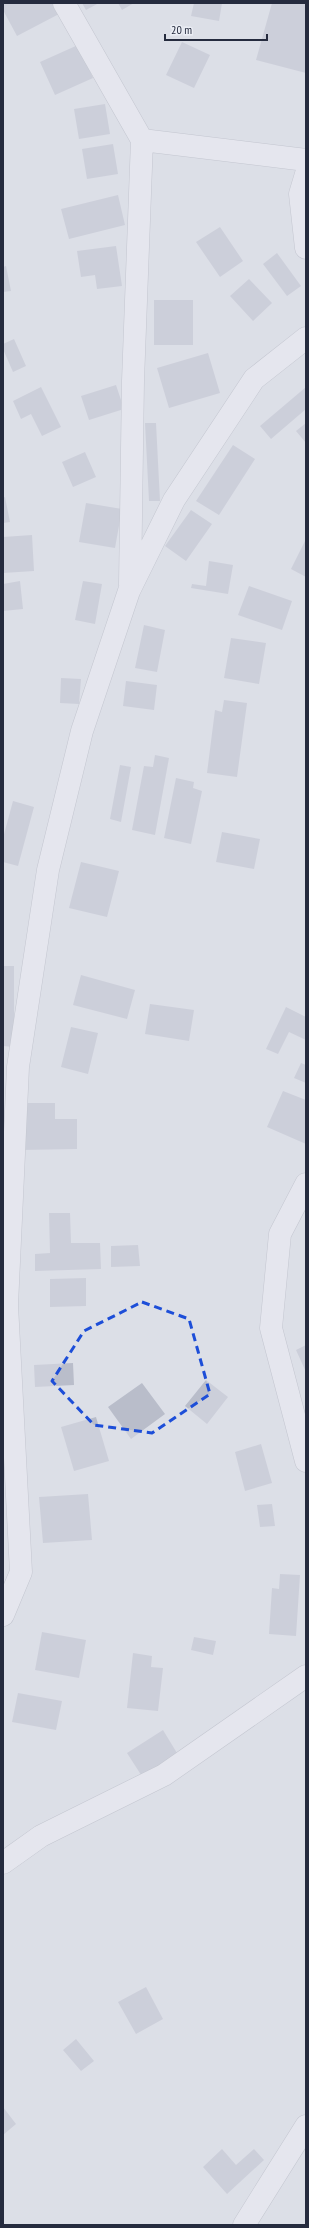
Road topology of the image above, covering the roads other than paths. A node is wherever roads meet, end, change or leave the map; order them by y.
1 (64, 3) edge
2 (142, 140) junction
3 (306, 160) edge
4 (306, 174) edge
5 (306, 248) edge
6 (306, 338) edge
7 (129, 591) junction
8 (306, 1184) edge
9 (306, 1461) edge
10 (3, 1615) edge
11 (306, 1676) edge
12 (3, 1863) edge
13 (306, 2126) edge
14 (244, 2225) edge

1 - 2 street
2 - 3 street
2 - 7 street
4 - 5 street
6 - 7 street
7 - 10 street
8 - 9 street
11 - 12 street
13 - 14 street

